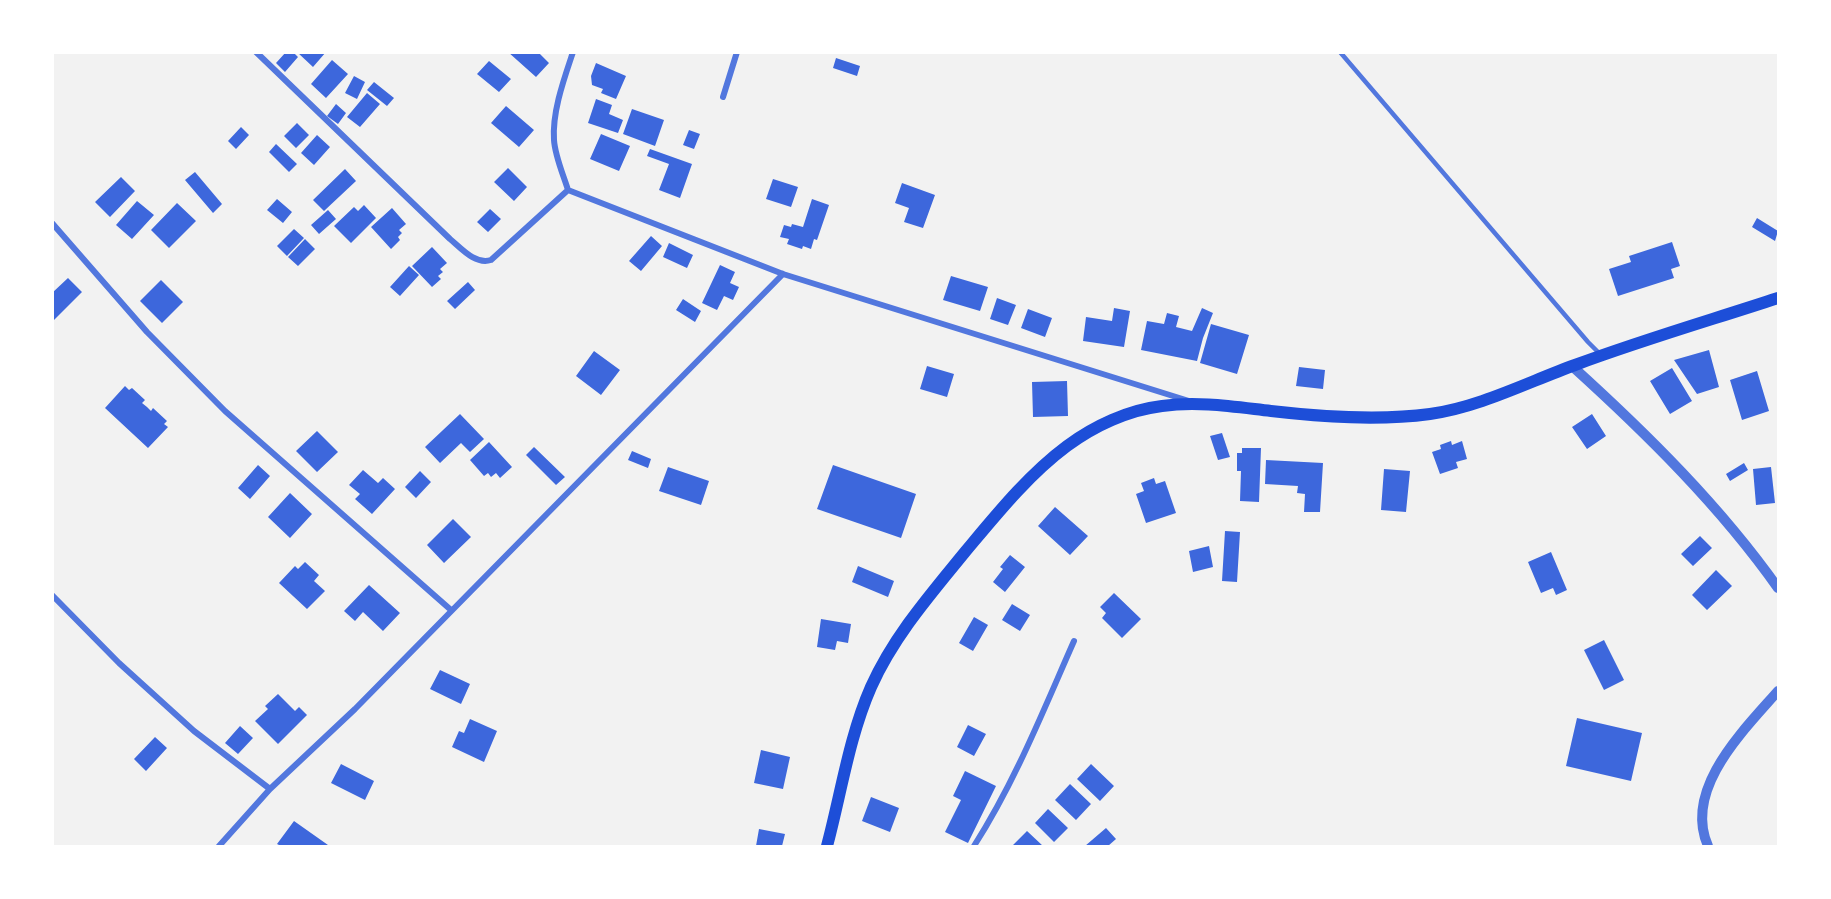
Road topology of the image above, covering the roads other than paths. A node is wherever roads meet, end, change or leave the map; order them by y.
1 (256, 52) edge
2 (573, 52) edge
3 (737, 52) edge
4 (1340, 52) edge
5 (723, 97) dead end
6 (568, 190) junction
7 (52, 223) edge
8 (783, 274) junction
9 (1779, 298) edge
10 (1601, 356) junction
11 (1572, 366) junction
12 (1197, 403) junction
13 (1779, 588) edge
14 (52, 595) edge
15 (451, 610) junction
16 (1074, 641) dead end
17 (1779, 692) edge
18 (270, 789) junction
19 (219, 846) edge
20 (827, 846) edge
21 (974, 846) edge
22 (1708, 846) edge

1 - 6 street
2 - 6 street
3 - 5 street
4 - 10 lane
6 - 8 street
7 - 15 street
8 - 12 street
8 - 15 street
9 - 10 main road
10 - 11 main road
11 - 12 main road
11 - 13 street
12 - 20 main road
14 - 18 street
15 - 18 street
16 - 21 street
17 - 22 street
18 - 19 street

